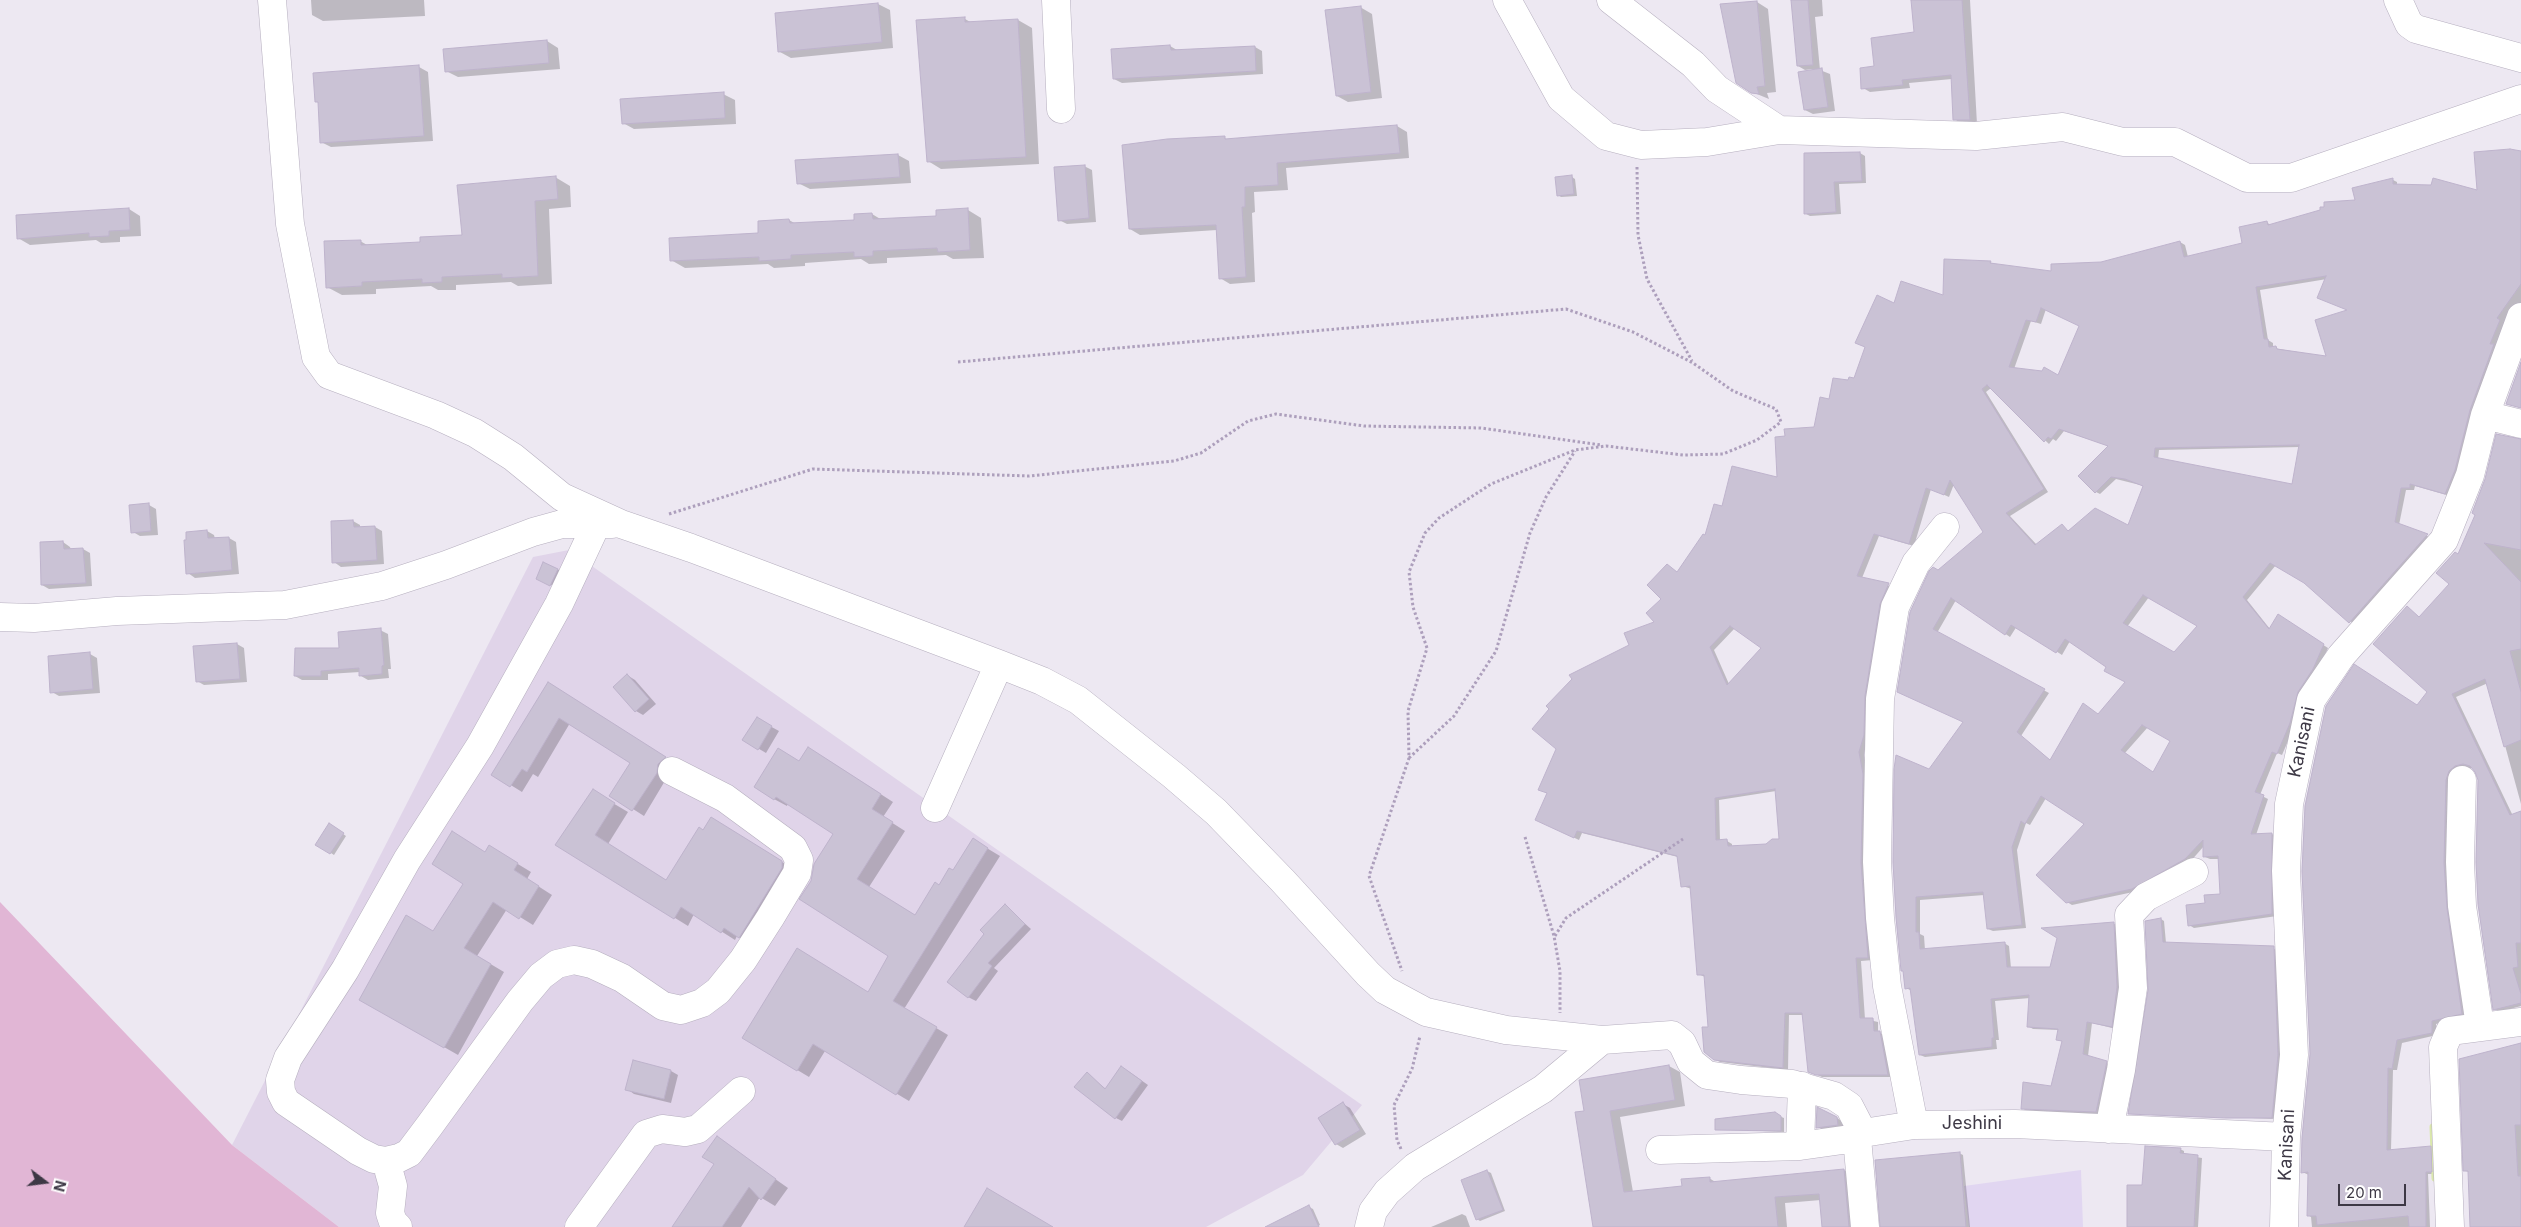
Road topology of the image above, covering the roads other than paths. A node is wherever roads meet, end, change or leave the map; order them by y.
1 (272, 0) edge
2 (1056, 0) edge
3 (1507, 0) edge
4 (1611, 0) edge
5 (2398, 0) edge
6 (2521, 58) edge
7 (2521, 99) edge
8 (1061, 110) dead end
9 (1779, 130) junction
10 (2521, 317) edge
11 (2485, 415) junction
12 (2521, 424) edge
13 (609, 524) junction
14 (1945, 527) dead end
15 (0, 617) edge
16 (999, 664) junction
17 (672, 772) dead end
18 (2462, 780) dead end
19 (935, 808) dead end
20 (2194, 872) dead end
21 (2521, 1022) edge
22 (2480, 1026) junction
23 (1602, 1040) junction
24 (1802, 1086) junction
25 (741, 1091) dead end
26 (1914, 1124) junction
27 (2109, 1129) junction
28 (1860, 1136) junction
29 (2286, 1137) junction
30 (1800, 1146) junction
31 (1660, 1150) dead end
32 (386, 1161) junction
33 (398, 1227) edge
34 (579, 1227) edge
35 (1369, 1227) edge
36 (1865, 1227) edge
37 (2284, 1227) edge
38 (2450, 1227) edge

1 - 13 street
2 - 8 street
3 - 9 street
4 - 9 street
5 - 6 street
7 - 9 street
10 - 11 street, Kanisani
11 - 12 street
11 - 29 street, Kanisani
13 - 15 street
13 - 16 street
13 - 32 street
14 - 26 street
16 - 19 street
16 - 23 street
17 - 32 street
18 - 22 street
20 - 27 street
21 - 22 street
22 - 38 street
23 - 24 street
23 - 35 street
24 - 28 street
24 - 30 street
25 - 34 street
26 - 27 street, Jeshini
26 - 28 street, Jeshini
27 - 29 street, Jeshini
28 - 30 street, Jeshini
28 - 36 street
29 - 37 street, Kanisani
30 - 31 street, Jeshini
32 - 33 street

